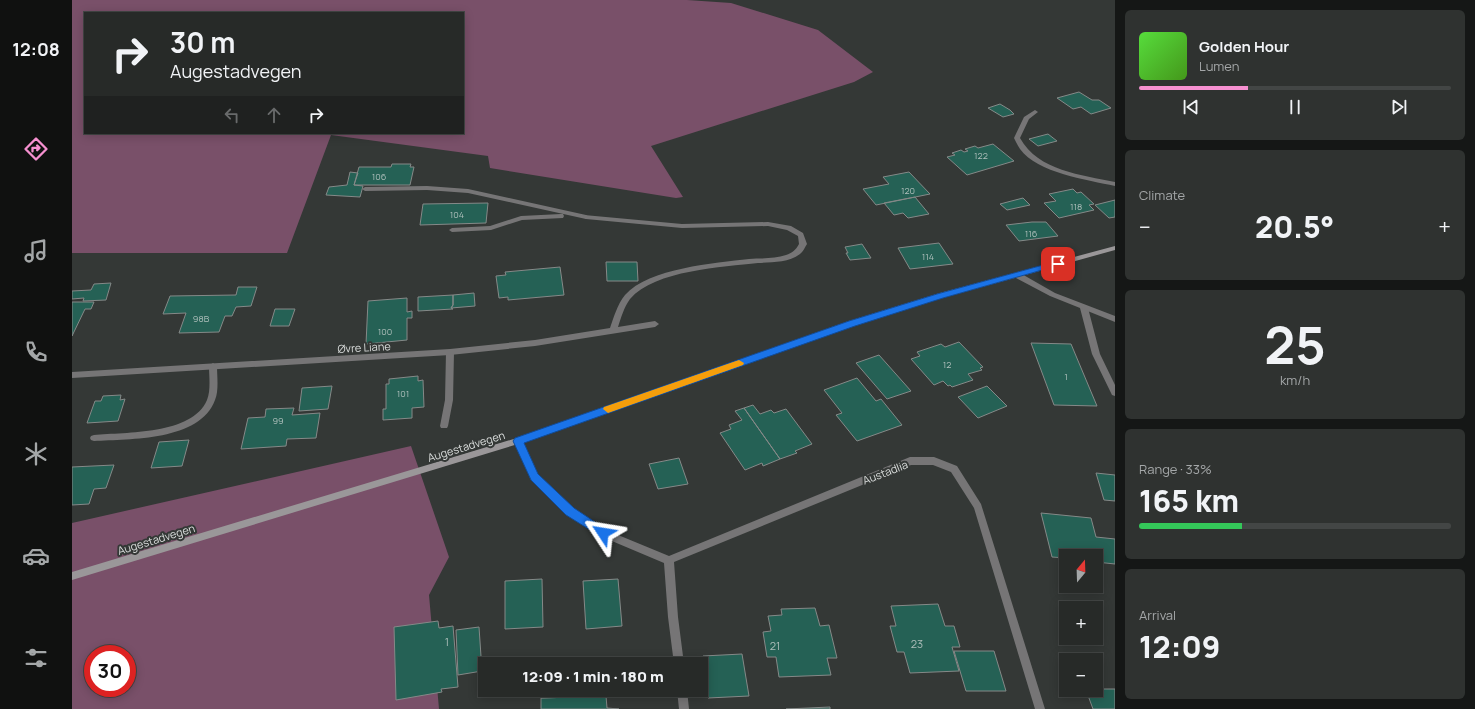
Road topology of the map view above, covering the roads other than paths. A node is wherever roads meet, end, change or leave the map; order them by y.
1 (1035, 112) dead end
2 (1115, 184) edge
3 (366, 189) dead end
4 (586, 217) junction
5 (452, 230) dead end
6 (1115, 248) edge
7 (1017, 275) junction
8 (1084, 308) junction
9 (1115, 319) edge
10 (655, 324) dead end
11 (613, 330) junction
12 (450, 352) junction
13 (213, 366) junction
14 (72, 375) edge
15 (1115, 392) edge
16 (444, 426) dead end
17 (94, 438) dead end
18 (518, 441) junction
19 (669, 560) junction
20 (72, 576) edge
21 (677, 657) edge
22 (683, 697) edge
23 (684, 709) edge
24 (1040, 709) edge

1 - 2 street
3 - 4 street
4 - 5 street
4 - 11 street
6 - 7 main road, Augestadvegen
7 - 8 street
7 - 18 main road, Augestadvegen
8 - 9 street
8 - 15 street
10 - 11 street, Øvre Liane
11 - 12 street, Øvre Liane
12 - 13 street, Øvre Liane
12 - 16 street
13 - 14 street, Øvre Liane
13 - 17 street
18 - 19 street
18 - 20 main road, Augestadvegen
19 - 21 street
19 - 24 street, Austadlia
22 - 23 street

